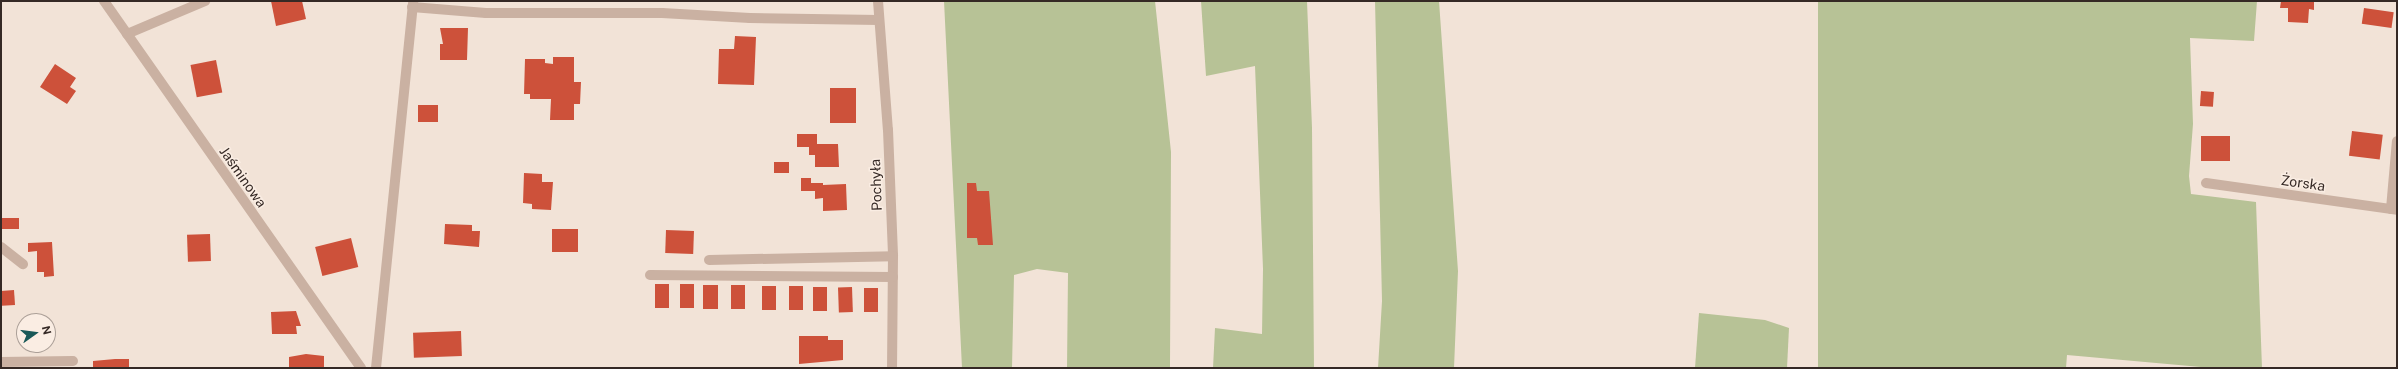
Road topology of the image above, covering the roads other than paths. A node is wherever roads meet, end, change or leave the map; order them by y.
1 (104, 1) edge
2 (205, 1) edge
3 (878, 1) edge
4 (413, 4) edge
5 (880, 20) junction
6 (127, 34) junction
7 (2397, 141) edge
8 (2206, 183) dead end
9 (2394, 209) edge
10 (1, 247) edge
11 (893, 256) junction
12 (710, 260) dead end
13 (23, 264) dead end
14 (650, 275) dead end
15 (893, 277) junction
16 (73, 361) dead end
17 (1, 362) edge
18 (361, 368) edge
19 (376, 368) edge
20 (892, 368) edge

1 - 6 street, Jaśminowa
2 - 6 street
3 - 5 street, Pochyła
4 - 5 street
4 - 19 street
5 - 11 street, Pochyła
6 - 18 street, Jaśminowa
7 - 9 street
8 - 9 street, Żorska
10 - 13 street
11 - 12 street
11 - 15 street, Pochyła
14 - 15 street
15 - 20 street, Pochyła
16 - 17 street

